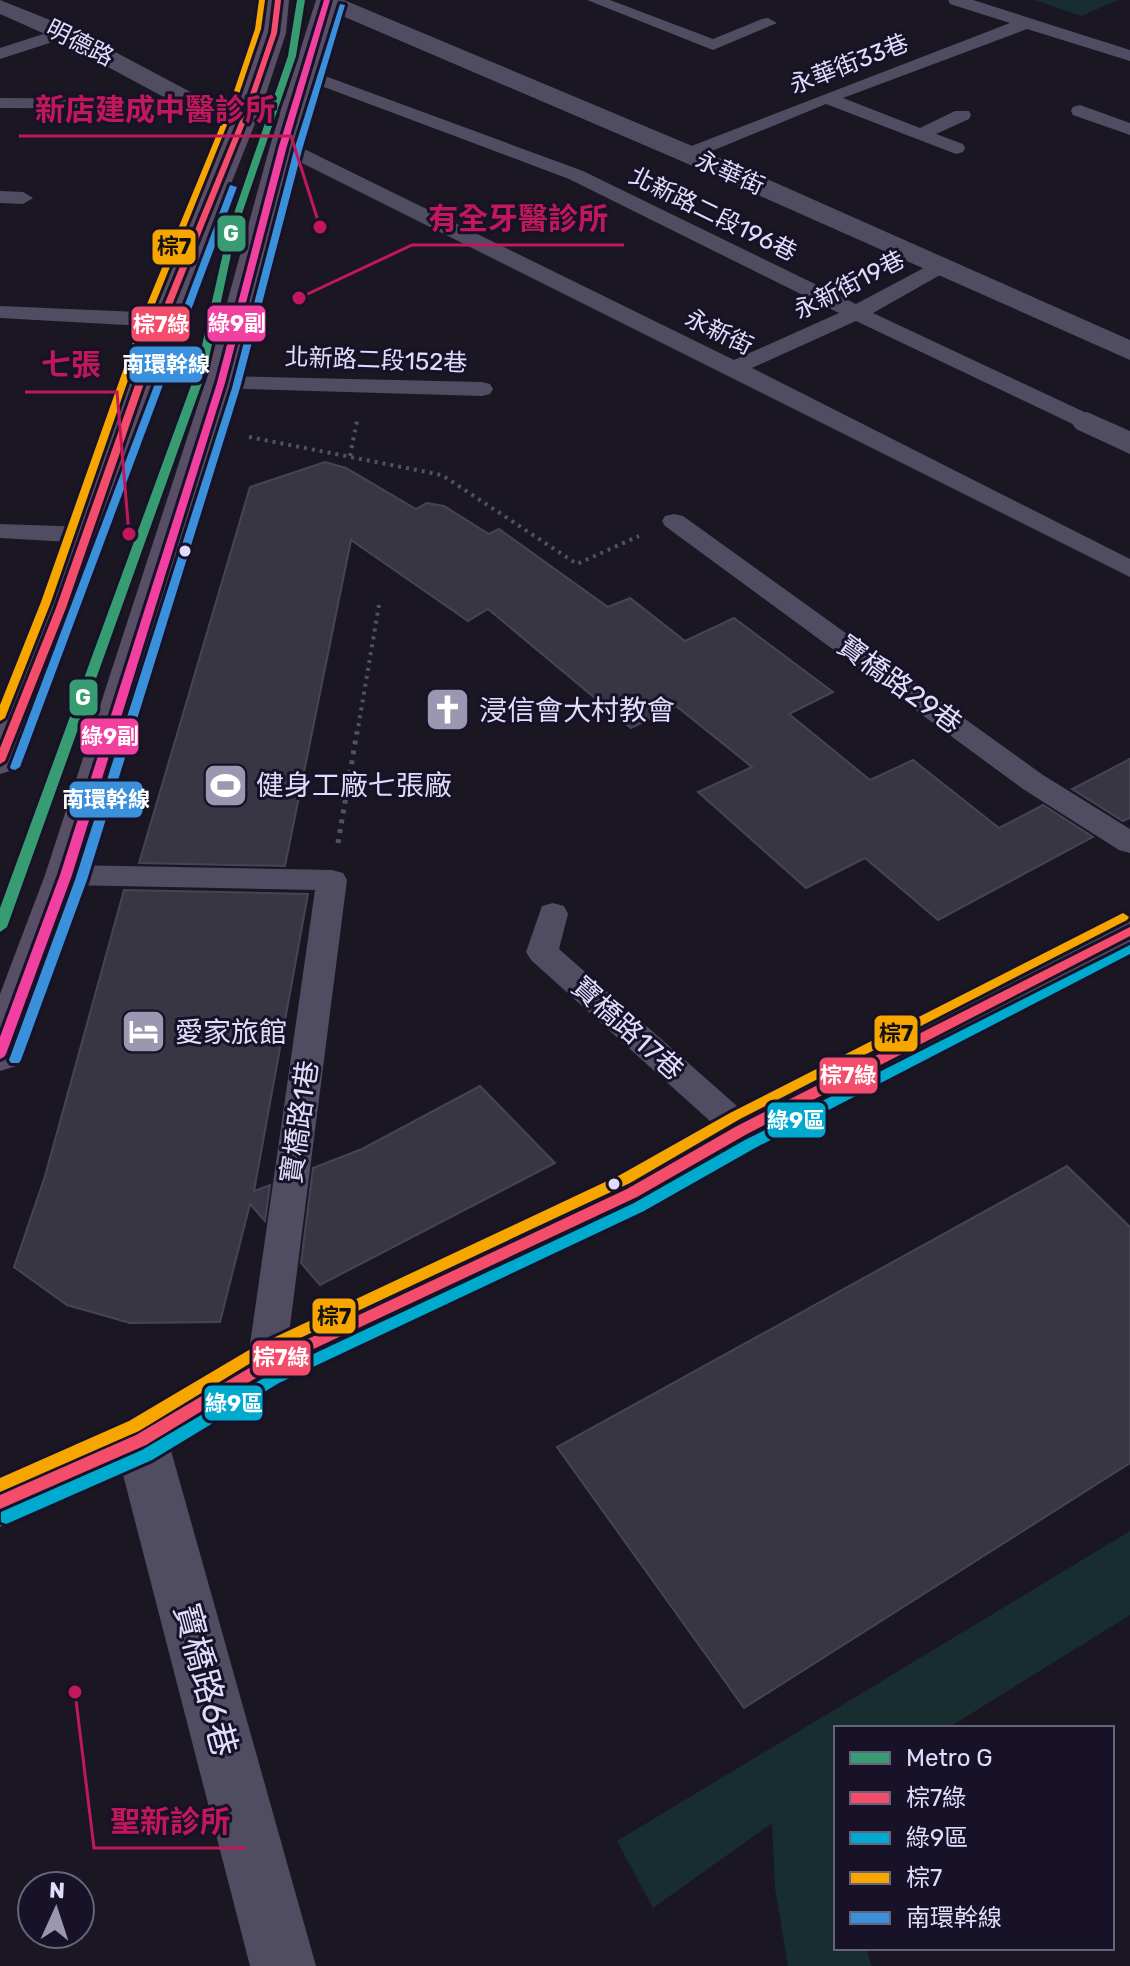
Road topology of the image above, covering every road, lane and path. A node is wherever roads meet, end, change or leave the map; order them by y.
1 (278, 0) edge
2 (327, 0) edge
3 (595, 0) edge
4 (956, 0) edge
5 (0, 6) edge
6 (1029, 22) junction
7 (768, 23) dead end
8 (62, 33) junction
9 (0, 54) edge
10 (1130, 56) edge
11 (306, 74) junction
12 (826, 98) junction
13 (0, 103) edge
14 (195, 104) junction
15 (249, 106) junction
16 (297, 107) junction
17 (1080, 111) dead end
18 (962, 115) dead end
19 (1130, 129) edge
20 (921, 134) junction
21 (283, 146) junction
22 (956, 148) dead end
23 (688, 154) junction
24 (0, 197) edge
25 (23, 198) dead end
26 (942, 266) junction
27 (0, 312) edge
28 (856, 313) junction
29 (162, 320) junction
30 (1130, 351) edge
31 (734, 368) junction
32 (221, 383) junction
33 (482, 389) dead end
34 (1087, 422) joint
35 (205, 429) junction
36 (1130, 444) edge
37 (674, 521) joint
38 (0, 531) edge
39 (87, 535) junction
40 (1130, 569) edge
41 (379, 605) dead end
42 (0, 761) edge
43 (1130, 843) edge
44 (66, 875) junction
45 (332, 880) junction
46 (553, 914) dead end
47 (1130, 931) edge
48 (0, 1054) edge
49 (742, 1130) junction
50 (266, 1365) junction
51 (141, 1440) junction
52 (0, 1502) edge
53 (283, 1966) edge

1 - 15 main road
2 - 11 main road
2 - 23 street, 永華街
3 - 7 lane
4 - 6 lane
5 - 8 street, 明德路
6 - 10 lane
6 - 12 lane, 永華街33巷
8 - 9 lane
8 - 14 street, 明德路
11 - 16 main road
11 - 28 lane, 北新路二段196巷
12 - 20 lane
12 - 23 lane, 永華街33巷
13 - 14 lane
14 - 15 street, 明德路
15 - 16 street, 明德路
15 - 29 main road
16 - 21 main road
17 - 19 lane
18 - 20 lane
20 - 22 lane
21 - 31 lane, 永新街
21 - 32 main road
23 - 26 street, 永華街
24 - 25 lane
26 - 28 lane, 永新街19巷
26 - 30 street, 永華街
27 - 29 lane
28 - 31 lane, 永新街19巷
28 - 34 lane, 北新路二段196巷
29 - 39 main road
31 - 40 lane, 永新街
32 - 33 lane, 北新路二段152巷
32 - 35 main road
34 - 36 street
35 - 37 path
35 - 44 main road
37 - 43 lane, 寶橋路29巷
38 - 39 lane
39 - 42 main road
41 - 45 path
44 - 45 lane
44 - 48 main road
45 - 50 lane, 寶橋路1巷
46 - 49 lane, 寶橋路17巷
47 - 49 street
49 - 50 street
50 - 51 street
51 - 52 street
51 - 53 street, 寶橋路6巷

